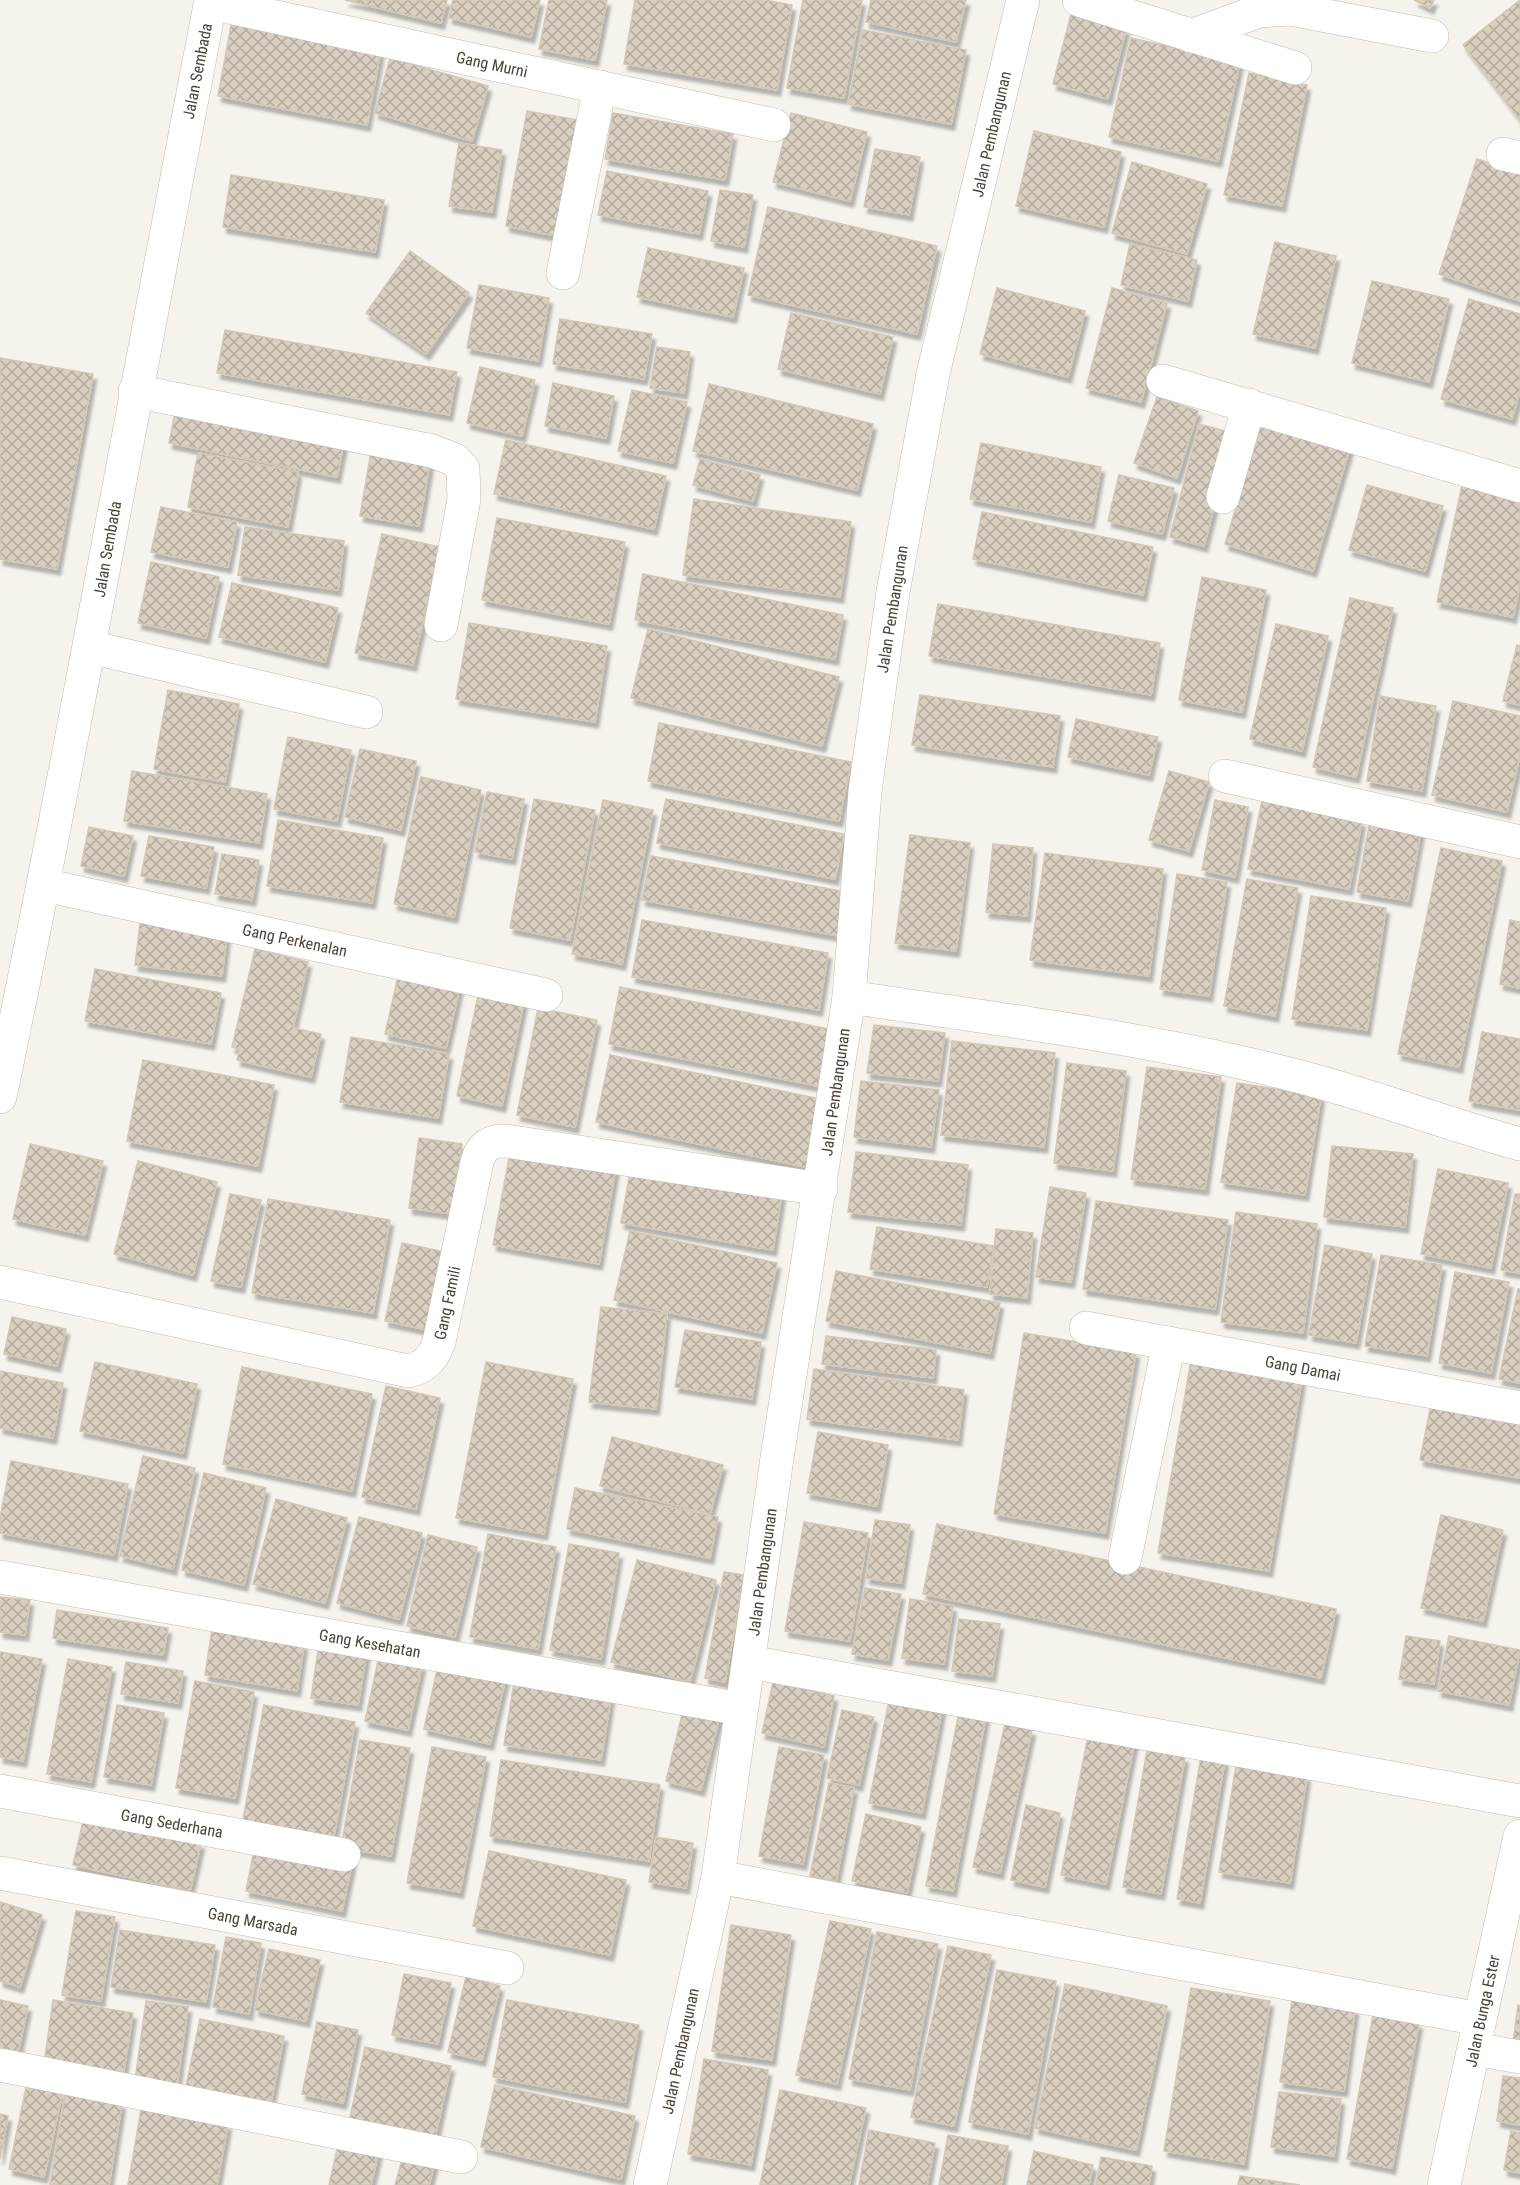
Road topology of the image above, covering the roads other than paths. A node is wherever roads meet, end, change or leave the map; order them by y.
1 (1023, 0) edge
2 (1079, 0) edge
3 (211, 2) edge
4 (1191, 36) junction
5 (1432, 36) dead end
6 (1295, 68) dead end
7 (600, 87) junction
8 (774, 125) dead end
9 (563, 273) dead end
10 (1163, 381) dead end
11 (135, 391) junction
12 (1249, 405) junction
13 (1520, 486) edge
14 (1222, 497) dead end
15 (441, 625) dead end
16 (90, 647) junction
17 (366, 712) dead end
18 (1225, 776) dead end
19 (1520, 842) edge
20 (44, 885) junction
21 (546, 995) dead end
22 (849, 997) junction
23 (0, 1097) edge
24 (1520, 1144) edge
25 (821, 1189) junction
26 (0, 1282) edge
27 (1086, 1328) dead end
28 (1169, 1343) junction
29 (1520, 1408) edge
30 (1125, 1558) dead end
31 (0, 1577) edge
32 (749, 1662) junction
33 (741, 1709) junction
34 (0, 1791) edge
35 (1520, 1801) edge
36 (1520, 1836) edge
37 (344, 1855) dead end
38 (0, 1873) edge
39 (718, 1877) junction
40 (507, 1968) dead end
41 (1477, 2034) junction
42 (1520, 2057) edge
43 (0, 2065) edge
44 (460, 2157) dead end
45 (650, 2185) edge
46 (1444, 2185) edge

1 - 22 street, Jalan Pembangunan
2 - 4 street
3 - 7 street, Gang Murni
3 - 11 street, Jalan Sembada
4 - 5 street
4 - 6 street
7 - 8 street, Gang Murni
7 - 9 street
10 - 12 street
11 - 15 street
11 - 16 street, Jalan Sembada
12 - 13 street
12 - 14 street
16 - 17 street
16 - 20 street, Jalan Sembada
18 - 19 street
20 - 21 street, Gang Perkenalan
20 - 23 street, Jalan Sembada
22 - 24 street
22 - 25 street, Jalan Pembangunan
25 - 26 street, Gang Famili
25 - 32 street, Jalan Pembangunan
27 - 28 street, Gang Damai
28 - 29 street, Gang Damai
28 - 30 street
31 - 33 street, Gang Kesehatan
32 - 33 street, Jalan Pembangunan
32 - 35 street
33 - 39 street, Jalan Pembangunan
34 - 37 street, Gang Sederhana
36 - 41 street, Jalan Bunga Ester
38 - 40 street, Gang Marsada
39 - 41 street
39 - 45 street, Jalan Pembangunan
41 - 42 street
41 - 46 street, Jalan Bunga Ester
43 - 44 street

